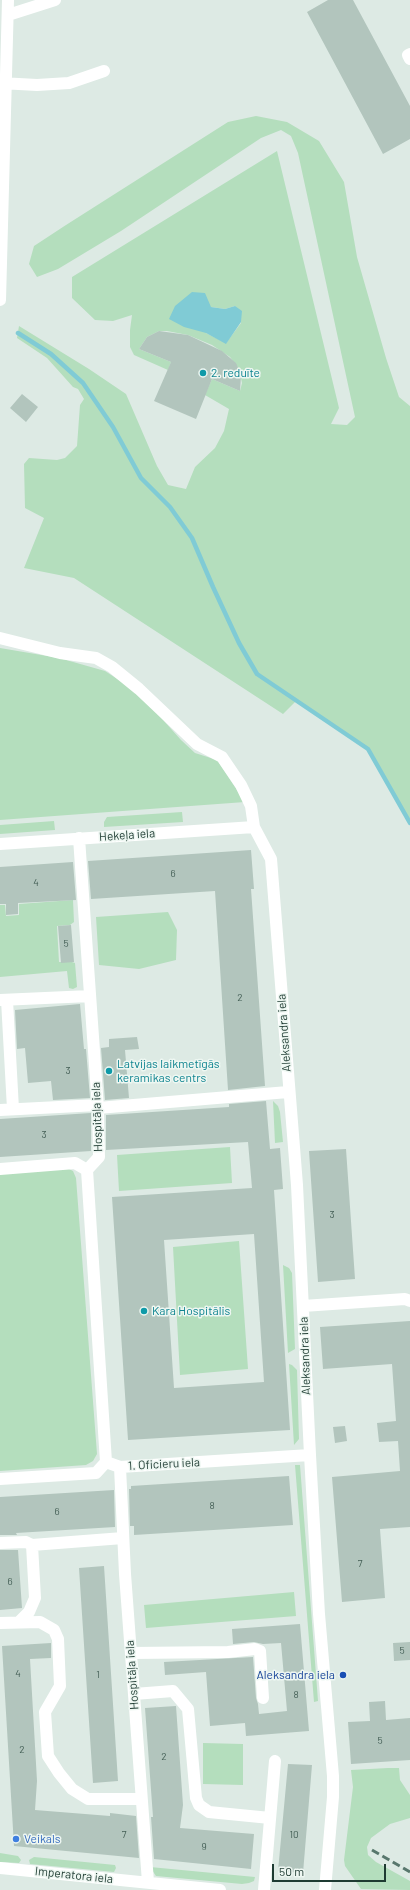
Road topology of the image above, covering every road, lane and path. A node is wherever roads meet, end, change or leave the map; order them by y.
1 (8, 0) edge
2 (55, 0) edge
3 (8, 15) junction
4 (410, 54) edge
5 (410, 59) edge
6 (104, 71) dead end
7 (3, 83) edge
8 (0, 300) edge
9 (0, 638) edge
10 (254, 827) junction
11 (79, 838) junction
12 (0, 844) edge
13 (90, 996) junction
14 (3, 1000) edge
15 (288, 1092) junction
16 (98, 1106) junction
17 (13, 1109) junction
18 (0, 1110) edge
19 (0, 1169) edge
20 (87, 1170) junction
21 (410, 1301) edge
22 (303, 1306) junction
23 (310, 1455) junction
24 (106, 1462) junction
25 (120, 1467) junction
26 (0, 1480) edge
27 (123, 1538) junction
28 (0, 1543) edge
29 (32, 1545) junction
30 (19, 1622) junction
31 (0, 1623) edge
32 (131, 1653) junction
33 (134, 1694) junction
34 (263, 1698) dead end
35 (275, 1761) dead end
36 (141, 1799) junction
37 (270, 1818) junction
38 (0, 1868) edge
39 (148, 1882) junction
40 (220, 1890) edge
41 (264, 1890) edge
42 (326, 1890) edge

1 - 3 street
2 - 3 street
3 - 7 street
4 - 5 street
6 - 7 street
7 - 8 street
9 - 10 street
10 - 11 street, Hekeļa iela
10 - 15 street, Aleksandra iela
11 - 12 street, Hekeļa iela
11 - 13 street, Hospitāļa iela
13 - 14 street
13 - 16 street, Hospitāļa iela
14 - 17 street
15 - 16 street
15 - 22 street, Aleksandra iela
16 - 17 street
16 - 20 street, Hospitāļa iela
17 - 18 street
19 - 20 street
20 - 24 street, Hospitāļa iela
21 - 22 street
22 - 23 street, Aleksandra iela
23 - 25 street, 1. Oficieru iela
23 - 42 street, Aleksandra iela
24 - 25 street, 1. Oficieru iela
24 - 26 street
25 - 27 street, Hospitāļa iela
27 - 29 street
27 - 32 street, Hospitāļa iela
28 - 29 street
29 - 30 street
30 - 31 street
30 - 36 street
32 - 33 street, Hospitāļa iela
32 - 34 street
33 - 36 street, Hospitāļa iela
33 - 37 street
35 - 37 street
36 - 39 street, Hospitāļa iela
37 - 41 street
38 - 39 street, Imperatora iela
39 - 40 street, Imperatora iela

